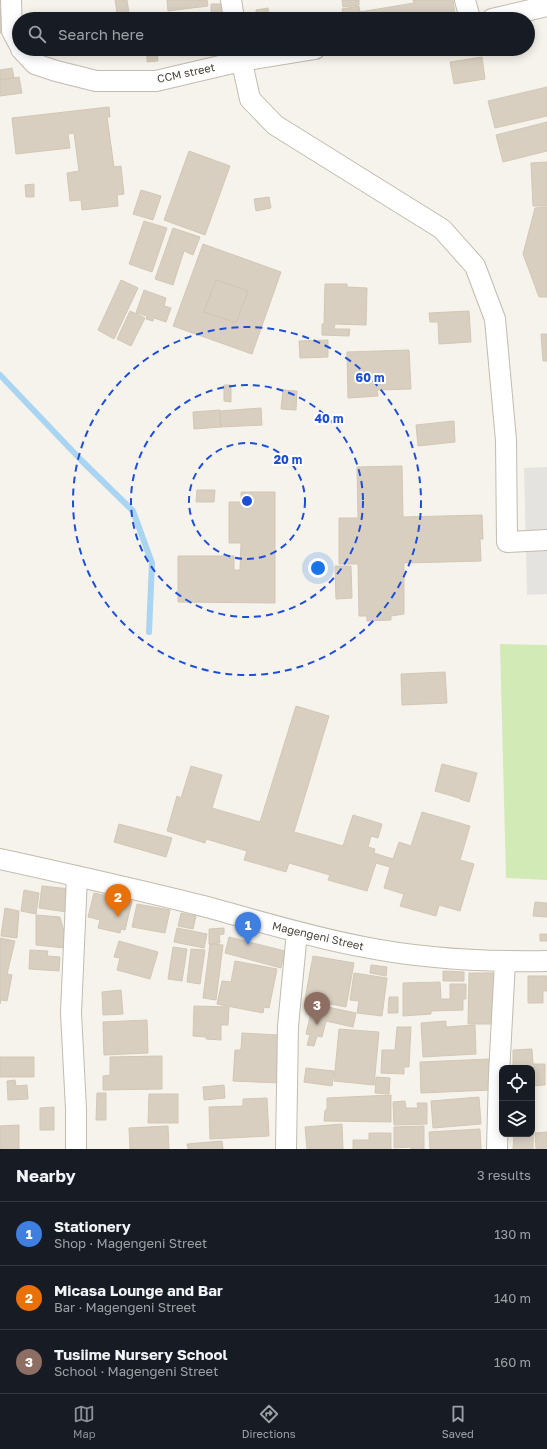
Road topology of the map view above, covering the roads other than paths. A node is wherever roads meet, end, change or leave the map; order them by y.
1 (10, 0) edge
2 (231, 0) edge
3 (466, 0) edge
4 (547, 6) edge
5 (233, 12) edge
6 (469, 12) edge
7 (522, 12) edge
8 (12, 31) edge
9 (28, 56) edge
10 (237, 56) edge
11 (240, 56) edge
12 (547, 540) edge
13 (0, 859) edge
14 (77, 876) junction
15 (297, 932) junction
16 (547, 960) edge
17 (505, 962) junction
18 (76, 1149) edge
19 (286, 1149) edge
20 (497, 1149) edge

1 - 8 street
2 - 5 street
3 - 6 street
4 - 7 street
9 - 10 street, CCM street
11 - 12 street
13 - 14 street, Magengeni Street
14 - 15 street, Magengeni Street
14 - 18 street
15 - 17 street, Magengeni Street
15 - 19 street
16 - 17 street, Magengeni Street
17 - 20 street

